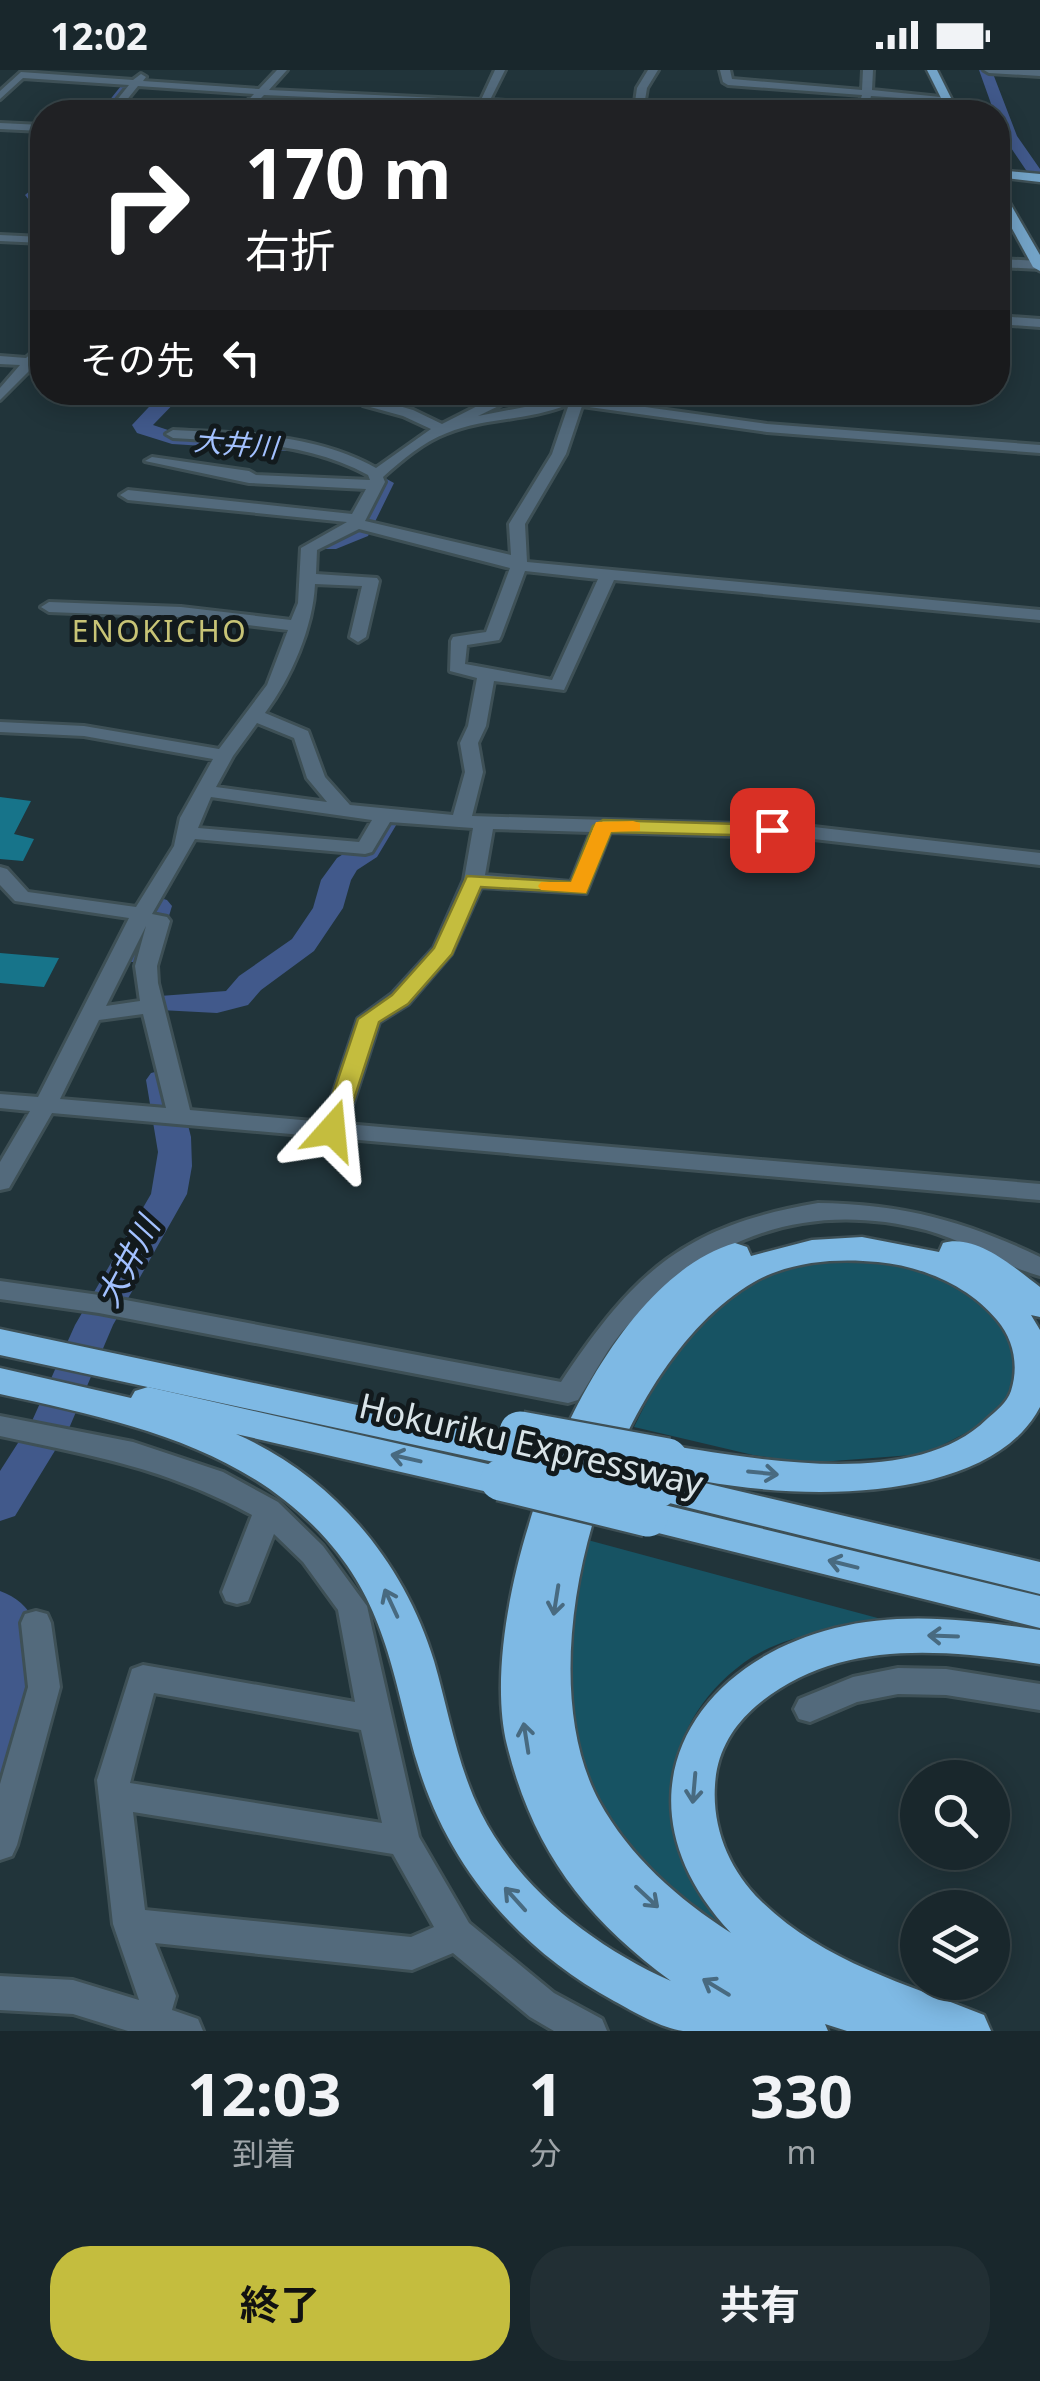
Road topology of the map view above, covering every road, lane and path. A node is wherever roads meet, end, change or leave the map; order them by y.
1 (148, 70) edge
2 (282, 70) edge
3 (500, 70) edge
4 (652, 70) edge
5 (725, 70) edge
6 (781, 70) edge
7 (826, 70) edge
8 (868, 70) edge
9 (929, 70) edge
10 (989, 70) edge
11 (24, 73) edge
12 (1040, 73) edge
13 (0, 74) edge
14 (136, 83) junction
15 (776, 87) junction
16 (825, 88) junction
17 (263, 90) junction
18 (866, 93) junction
19 (0, 96) edge
20 (942, 97) junction
21 (122, 100) edge
22 (253, 100) edge
23 (433, 100) edge
24 (485, 100) edge
25 (639, 100) edge
26 (865, 100) edge
27 (943, 100) edge
28 (0, 126) edge
29 (30, 127) edge
30 (1010, 175) edge
31 (1040, 178) edge
32 (1010, 215) edge
33 (1010, 228) edge
34 (0, 238) edge
35 (30, 239) edge
36 (1010, 264) edge
37 (1037, 265) edge
38 (1040, 282) edge
39 (1010, 321) edge
40 (1040, 323) edge
41 (0, 360) edge
42 (30, 362) edge
43 (30, 369) edge
44 (0, 396) edge
45 (379, 405) edge
46 (489, 405) edge
47 (555, 405) edge
48 (569, 405) edge
49 (611, 405) edge
50 (442, 430) junction
51 (173, 434) dead end
52 (1040, 449) edge
53 (152, 461) dead end
54 (377, 479) junction
55 (128, 495) dead end
56 (361, 524) junction
57 (519, 566) junction
58 (608, 575) junction
59 (307, 579) junction
60 (49, 607) dead end
61 (1040, 616) edge
62 (296, 626) junction
63 (358, 637) dead end
64 (486, 676) junction
65 (254, 715) junction
66 (0, 727) edge
67 (224, 756) junction
68 (206, 791) junction
69 (344, 809) junction
70 (384, 816) junction
71 (460, 820) junction
72 (484, 823) junction
73 (603, 826) junction
74 (188, 833) junction
75 (1040, 859) edge
76 (0, 873) edge
77 (474, 880) junction
78 (146, 918) junction
79 (146, 1007) junction
80 (90, 1015) junction
81 (0, 1101) edge
82 (46, 1104) junction
83 (171, 1116) junction
84 (332, 1130) junction
85 (0, 1182) edge
86 (1040, 1192) edge
87 (1040, 1267) edge
88 (0, 1290) edge
89 (1040, 1304) edge
90 (0, 1342) edge
91 (0, 1371) edge
92 (45, 1373) junction
93 (0, 1381) edge
94 (119, 1383) junction
95 (0, 1426) edge
96 (511, 1455) junction
97 (658, 1487) junction
98 (268, 1510) junction
99 (1040, 1578) edge
100 (237, 1592) dead end
101 (1040, 1612) edge
102 (36, 1623) dead end
103 (1040, 1646) edge
104 (1040, 1697) edge
105 (810, 1709) dead end
106 (374, 1719) junction
107 (115, 1795) junction
108 (7, 1797) edge
109 (404, 1840) junction
110 (0, 1845) edge
111 (130, 1924) junction
112 (457, 1934) junction
113 (0, 1993) edge
114 (168, 2026) edge
115 (589, 2031) edge
116 (748, 2031) edge
117 (804, 2031) edge
118 (936, 2031) edge
119 (966, 2031) edge

1 - 14 street
2 - 17 street
3 - 24 street
4 - 25 street
5 - 15 street
6 - 15 street
7 - 16 street
8 - 18 street
9 - 20 main road
10 - 12 street
11 - 13 street
11 - 14 street
11 - 19 street
14 - 17 street
14 - 21 street
15 - 16 street
16 - 18 street
17 - 22 street
17 - 23 street
18 - 20 street
18 - 26 street
20 - 27 main road
28 - 29 street
30 - 31 main road
32 - 37 main road
33 - 37 main road
34 - 35 street
36 - 37 street
37 - 38 main road
39 - 40 street
41 - 42 street
43 - 44 street
45 - 50 street
46 - 50 street
47 - 50 street
48 - 57 street
49 - 52 street
50 - 54 street
51 - 54 street
53 - 54 street
54 - 56 street
55 - 56 street
56 - 57 street
56 - 59 street
57 - 58 street
57 - 64 street
58 - 61 street
58 - 64 street
59 - 62 street
59 - 63 street
60 - 62 street
62 - 65 street
64 - 71 street
65 - 67 street
65 - 69 street
66 - 67 street
67 - 68 street
68 - 69 street
68 - 74 street
69 - 70 street
70 - 71 street
70 - 74 street
71 - 72 street
72 - 73 street
72 - 77 street
73 - 75 street
73 - 77 street
74 - 78 street
76 - 78 street
77 - 84 street
78 - 79 street
78 - 80 street
79 - 80 street
79 - 83 street
80 - 82 street
81 - 82 street
82 - 83 street
82 - 85 street
83 - 84 street
84 - 86 street
87 - 88 street
117 -> 89 highway
90 - 92 highway
91 - 92 highway
92 - 93 highway
92 - 94 highway
92 - 94 highway
94 - 96 highway, Hokuriku Expressway
94 - 96 highway
116 -> 94 highway
95 - 98 street
96 - 97 highway, Hokuriku Expressway, bridge
96 - 97 highway, bridge
97 - 99 highway, Hokuriku Expressway
101 -> 97 highway, Hokuriku Expressway
97 -> 118 highway
98 - 100 street
98 - 106 street
102 - 108 street
103 -> 119 highway
104 - 105 street
106 - 107 street
106 - 109 street
107 - 109 street
107 - 111 street
108 - 110 street
109 - 112 street
111 - 112 street
111 - 114 street
112 - 115 street
113 - 114 street

